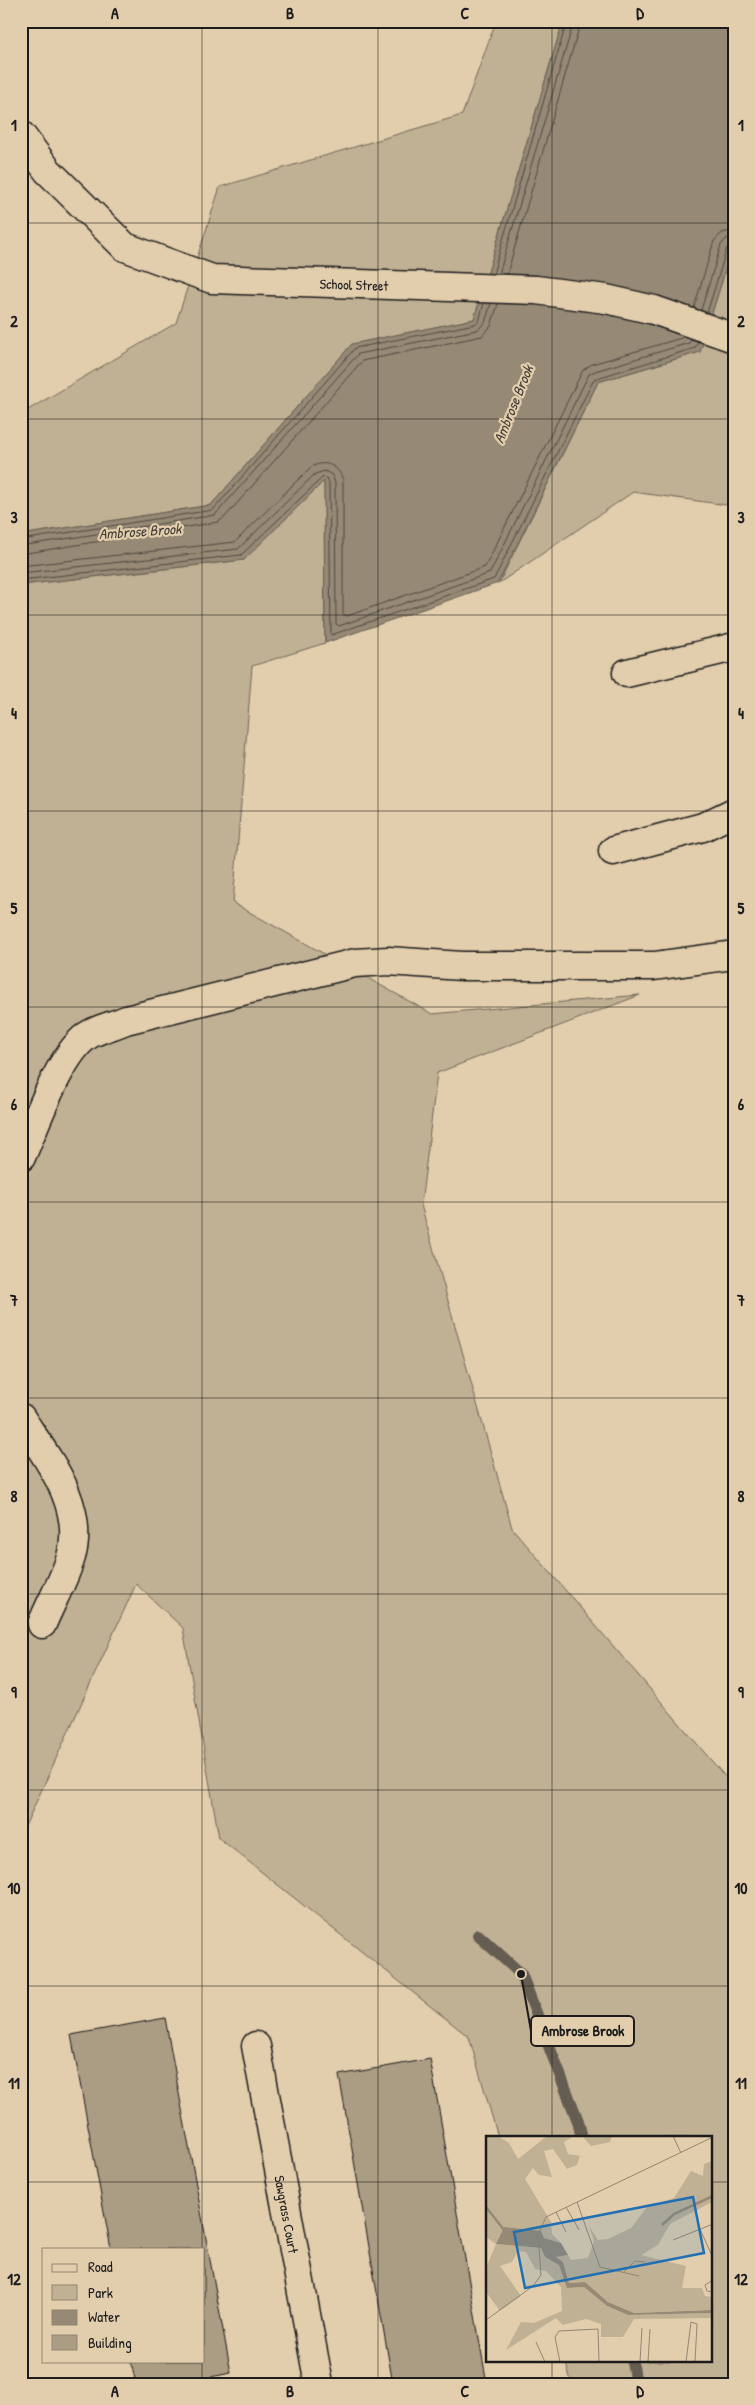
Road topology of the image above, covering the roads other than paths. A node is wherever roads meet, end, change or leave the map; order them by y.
1 (21, 135) edge
2 (734, 338) edge
3 (734, 647) edge
4 (627, 673) dead end
5 (734, 812) edge
6 (613, 851) dead end
7 (734, 955) edge
8 (21, 1157) edge
9 (21, 1418) edge
10 (42, 1624) dead end
11 (256, 2046) dead end
12 (319, 2384) edge

1 - 2 street, School Street
3 - 4 street
5 - 6 street
7 - 8 street
9 - 10 street
11 - 12 street, Sawgrass Court

